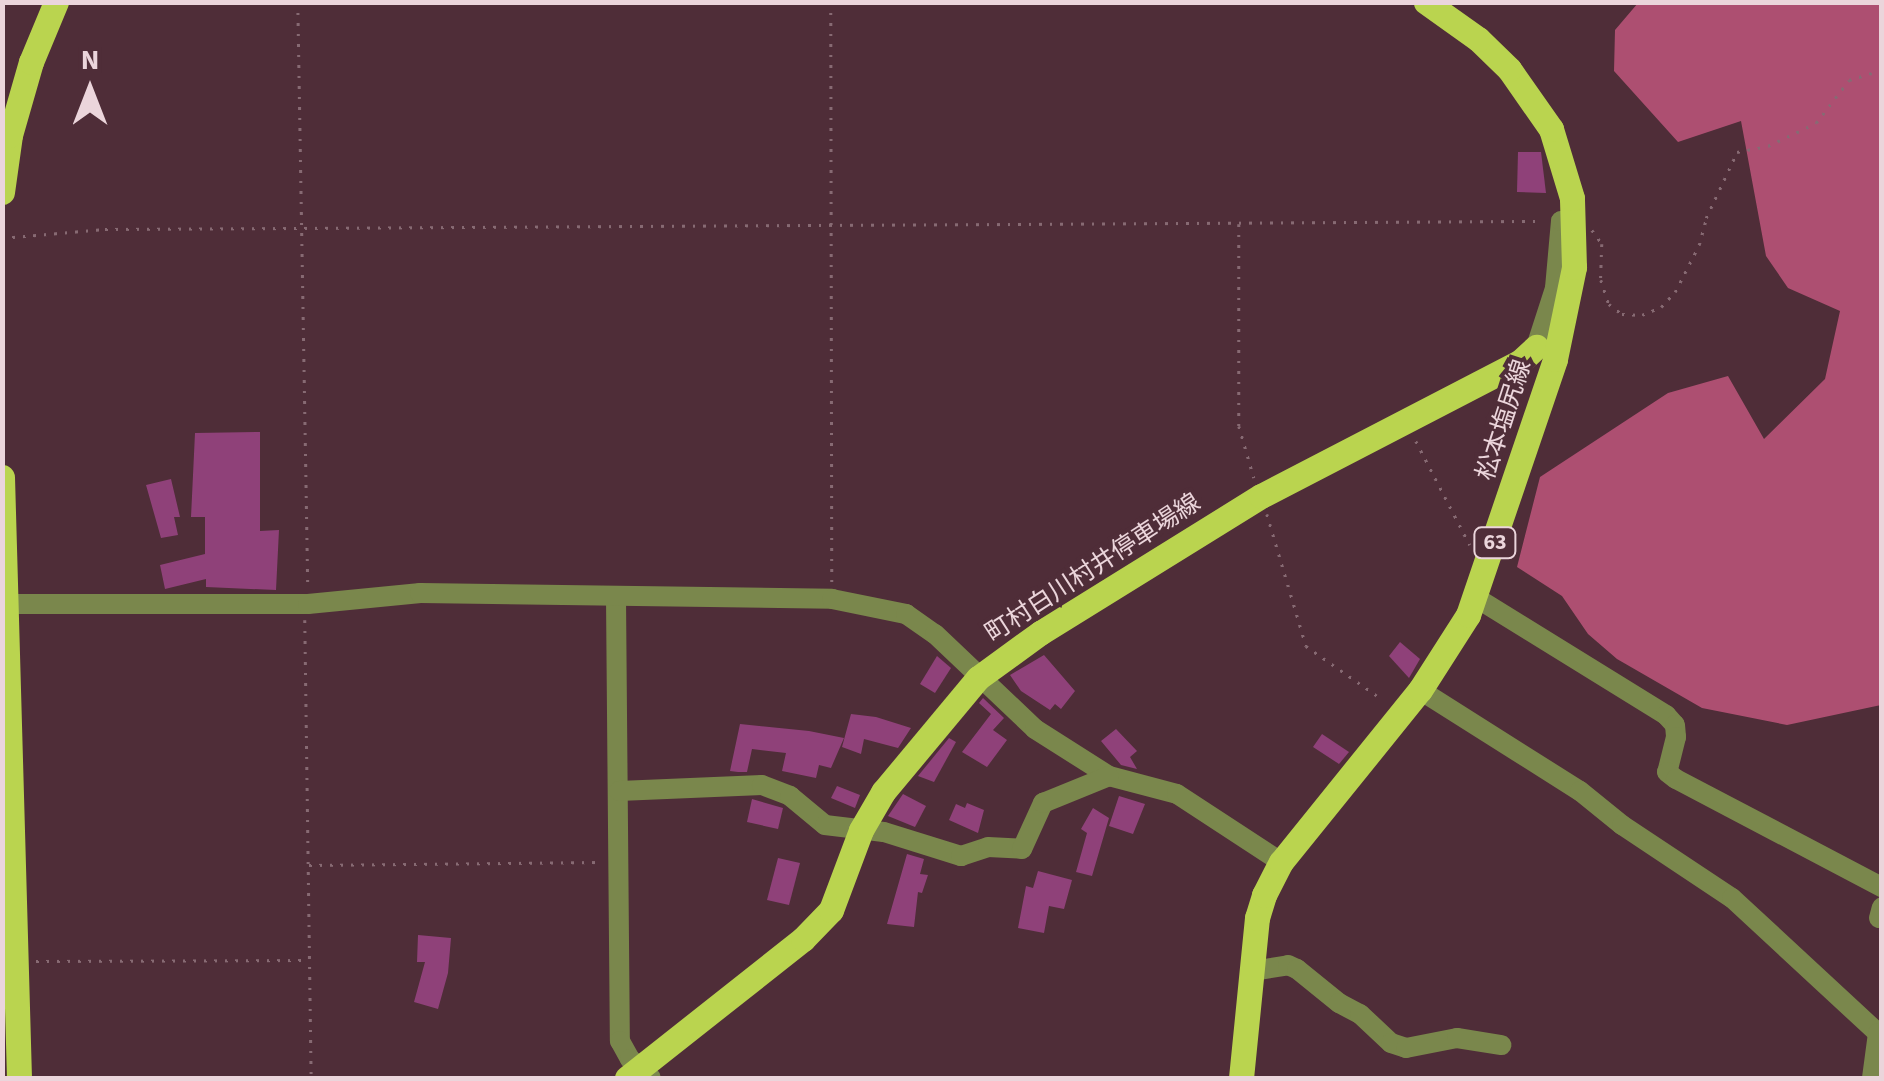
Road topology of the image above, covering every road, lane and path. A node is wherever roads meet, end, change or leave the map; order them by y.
1 (298, 2) edge
2 (832, 2) edge
3 (1426, 2) edge
4 (48, 5) edge
5 (1882, 70) edge
6 (2, 192) edge
7 (1568, 221) junction
8 (1239, 224) junction
9 (831, 227) junction
10 (301, 228) junction
11 (2, 238) edge
12 (1536, 347) joint
13 (1406, 422) junction
14 (2, 477) edge
15 (1261, 496) junction
16 (1486, 568) junction
17 (1475, 597) junction
18 (616, 598) junction
19 (832, 600) junction
20 (6, 604) junction
21 (307, 604) junction
22 (978, 678) junction
23 (1420, 690) junction
24 (1401, 712) junction
25 (1109, 776) junction
26 (619, 791) junction
27 (861, 830) junction
28 (618, 862) junction
29 (1280, 862) junction
30 (308, 864) junction
31 (1882, 887) edge
32 (310, 960) junction
33 (17, 961) junction
34 (1252, 971) junction
35 (1501, 1045) dead end
36 (639, 1075) edge
37 (20, 1078) edge
38 (311, 1078) edge
39 (1241, 1078) edge
40 (1872, 1078) edge

1 - 10 path
2 - 9 path
3 - 7 main road, 松本塩尻線 / 63
4 - 6 main road
5 - 7 path
7 - 8 path
7 - 12 street, 町村白川村井停車場線
7 - 16 main road, 松本塩尻線 / 63
8 - 9 path
8 - 15 path
9 - 10 path
9 - 19 path
10 - 11 path
10 - 21 path
12 - 13 main road, 町村白川村井停車場線
13 - 15 main road, 町村白川村井停車場線
13 - 16 path
14 - 20 main road
15 - 22 main road, 町村白川村井停車場線
15 - 24 path
16 - 17 main road, 松本塩尻線 / 63
17 - 23 main road, 松本塩尻線 / 63
17 - 31 street
18 - 19 street
18 - 21 street
18 - 26 street
19 - 22 street
20 - 21 street
20 - 33 main road
21 - 30 path
22 - 25 street
22 - 27 main road, 町村白川村井停車場線
23 - 24 main road, 松本塩尻線 / 63
23 - 40 street
24 - 29 main road, 松本塩尻線 / 63
25 - 27 street
25 - 29 street
26 - 27 street
26 - 28 street
27 - 36 main road, 町村白川村井停車場線
28 - 30 path
28 - 36 street
29 - 34 main road, 松本塩尻線 / 63
30 - 32 path
32 - 33 path
32 - 38 path
33 - 37 main road
34 - 35 street
34 - 39 main road, 松本塩尻線 / 63

